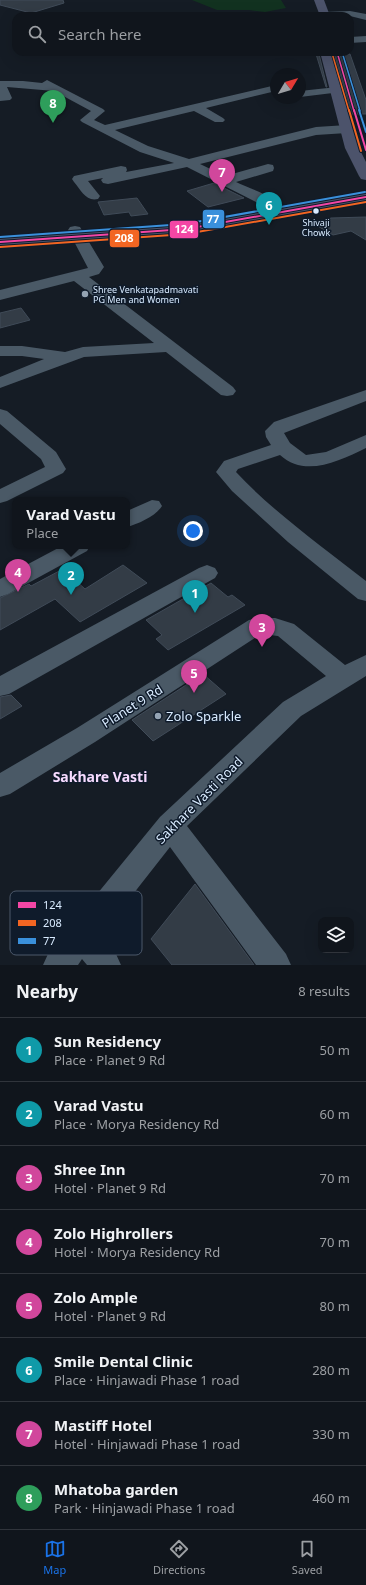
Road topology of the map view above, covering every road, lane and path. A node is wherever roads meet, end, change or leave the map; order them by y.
1 (310, 0) edge
2 (319, 0) edge
3 (318, 12) edge
4 (320, 12) edge
5 (354, 15) edge
6 (366, 17) edge
7 (366, 39) edge
8 (354, 40) edge
9 (327, 56) edge
10 (338, 56) edge
11 (306, 84) edge
12 (336, 85) junction
13 (270, 89) edge
14 (306, 92) edge
15 (0, 98) edge
16 (270, 99) edge
17 (196, 107) junction
18 (208, 114) junction
19 (219, 120) dead end
20 (103, 129) junction
21 (347, 129) junction
22 (366, 150) edge
23 (170, 158) junction
24 (258, 161) dead end
25 (188, 162) junction
26 (366, 176) edge
27 (108, 180) dead end
28 (224, 180) junction
29 (366, 191) edge
30 (93, 196) dead end
31 (366, 197) edge
32 (279, 209) junction
33 (77, 234) junction
34 (0, 235) edge
35 (0, 242) edge
36 (78, 276) junction
37 (0, 296) edge
38 (170, 347) junction
39 (0, 351) edge
40 (65, 357) junction
41 (0, 383) edge
42 (227, 391) dead end
43 (366, 395) edge
44 (0, 415) edge
45 (366, 441) edge
46 (283, 447) junction
47 (0, 497) edge
48 (152, 506) dead end
49 (130, 518) edge
50 (73, 549) edge
51 (207, 573) dead end
52 (0, 589) edge
53 (366, 593) edge
54 (366, 664) edge
55 (343, 677) junction
56 (0, 687) edge
57 (0, 786) edge
58 (170, 825) junction
59 (118, 891) edge
60 (67, 955) edge
61 (98, 955) edge
62 (59, 965) edge
63 (105, 965) edge
64 (275, 965) edge

1 - 3 main road
2 - 4 main road
5 - 6 street
7 - 8 street
9 - 12 main road
10 - 22 main road
11 - 12 street
12 - 14 street
12 - 21 main road
13 - 17 street
15 - 20 street
16 - 18 street
17 - 18 street
17 - 20 street
18 - 19 street
20 - 23 street
21 - 25 street
21 - 26 main road
23 - 25 street
23 - 30 street
24 - 28 street
25 - 27 street
25 - 28 street
28 - 32 street
29 - 32 main road
31 - 32 main road
32 - 33 main road
33 - 34 main road
33 - 35 main road
33 - 36 street
36 - 37 street
36 - 38 street
38 - 40 street
38 - 42 street
39 - 40 street
40 - 41 street
43 - 46 street
44 - 47 street
45 - 46 street
46 - 53 street
48 - 49 street
50 - 52 street
51 - 56 street
54 - 55 street, Sakhare Vasti Road
55 - 57 street, Planet 9 Rd
55 - 58 street, Sakhare Vasti Road
58 - 59 street, Sakhare Vasti Road
58 - 64 street
60 - 62 street, Sakhare Vasti Road
61 - 63 street

